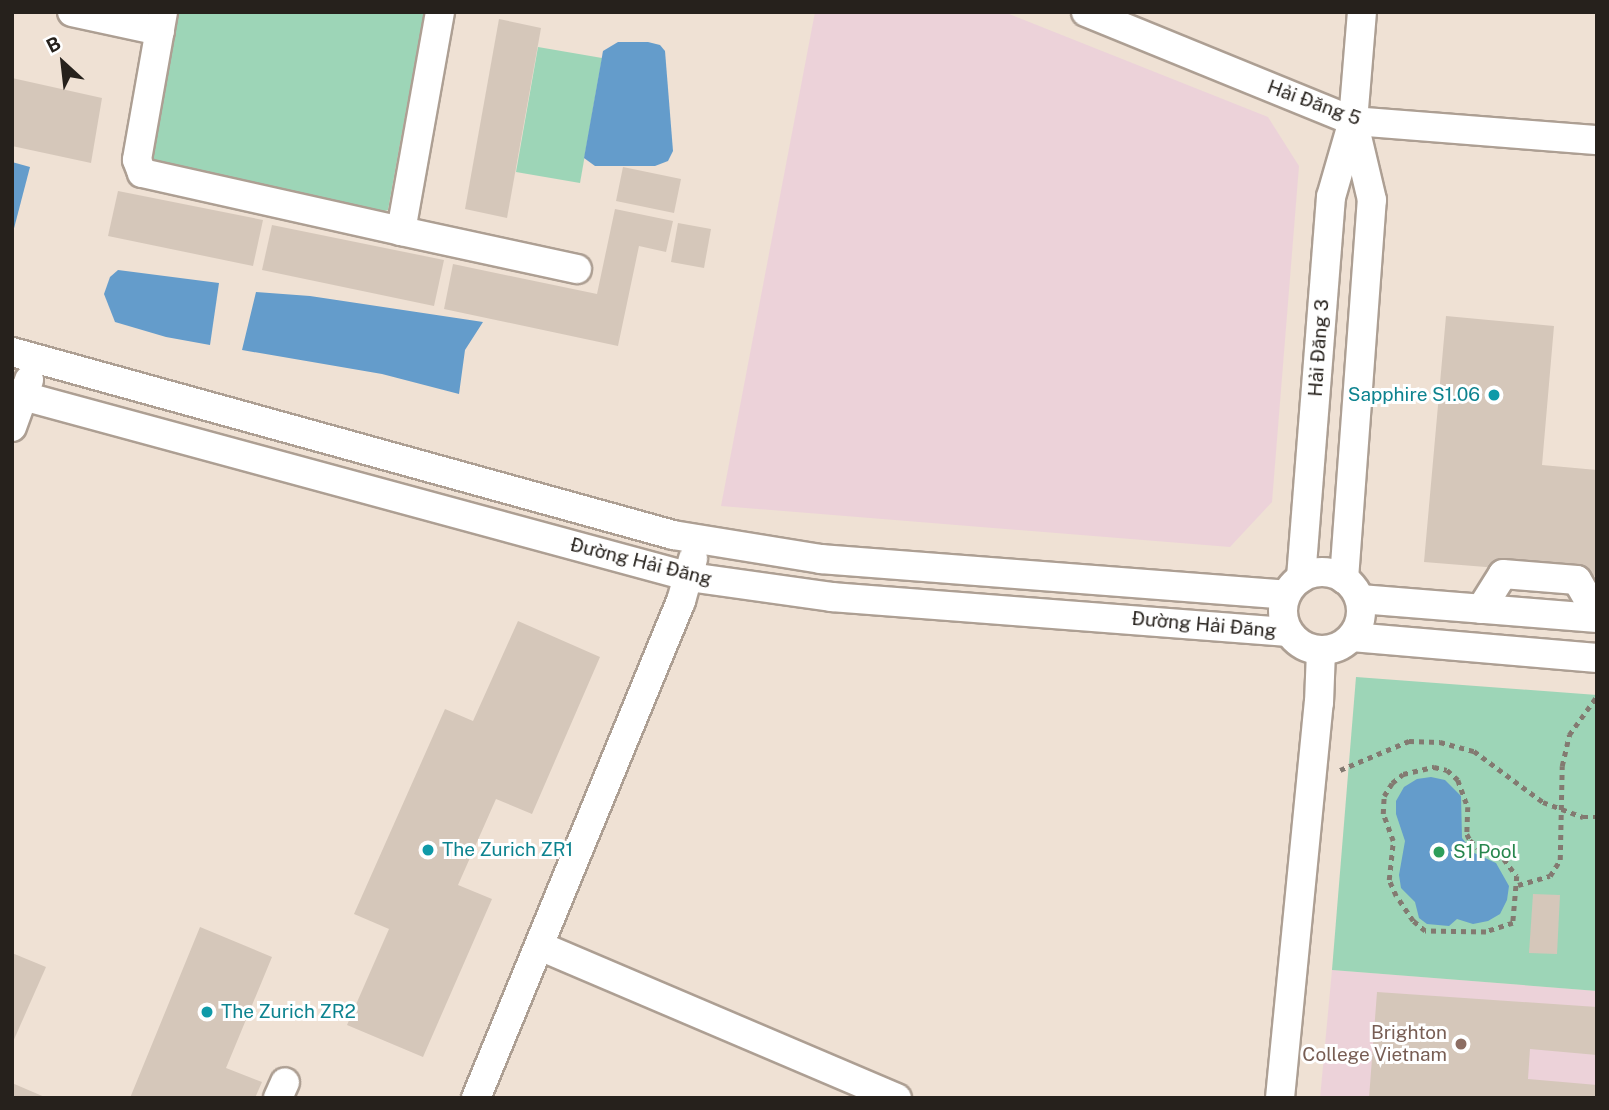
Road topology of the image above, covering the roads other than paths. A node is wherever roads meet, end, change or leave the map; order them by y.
1 (72, 12) edge
2 (440, 12) edge
3 (1086, 12) edge
4 (1362, 12) edge
5 (162, 22) edge
6 (1353, 121) junction
7 (1597, 140) edge
8 (401, 231) junction
9 (577, 269) dead end
10 (23, 355) edge
11 (19, 395) edge
12 (12, 427) edge
13 (696, 539) junction
14 (690, 578) junction
15 (1293, 586) junction
16 (1352, 589) junction
17 (1597, 616) edge
18 (1288, 632) junction
19 (1352, 637) junction
20 (1321, 651) junction
21 (1597, 658) edge
22 (540, 946) junction
23 (476, 1098) edge
24 (897, 1098) edge
25 (1280, 1098) edge

1 - 5 street
2 - 8 street
3 - 6 street, Hải Đăng 5
4 - 6 street, Hải Đăng 3
5 - 8 street
6 - 7 street, Hải Đăng 5
6 - 15 street, Hải Đăng 3
6 - 16 street, Hải Đăng 3
8 - 9 street
10 - 11 street
10 - 13 street, Đường Hải Đăng
11 - 12 street
11 - 14 street, Đường Hải Đăng
13 - 14 street
13 - 15 street, Đường Hải Đăng
14 - 18 street, Đường Hải Đăng
14 - 22 street
15 - 16 street
15 - 18 street
16 - 17 street
16 - 19 street
18 - 20 street
19 - 20 street
19 - 21 street
20 - 25 street
22 - 23 street
22 - 24 street

